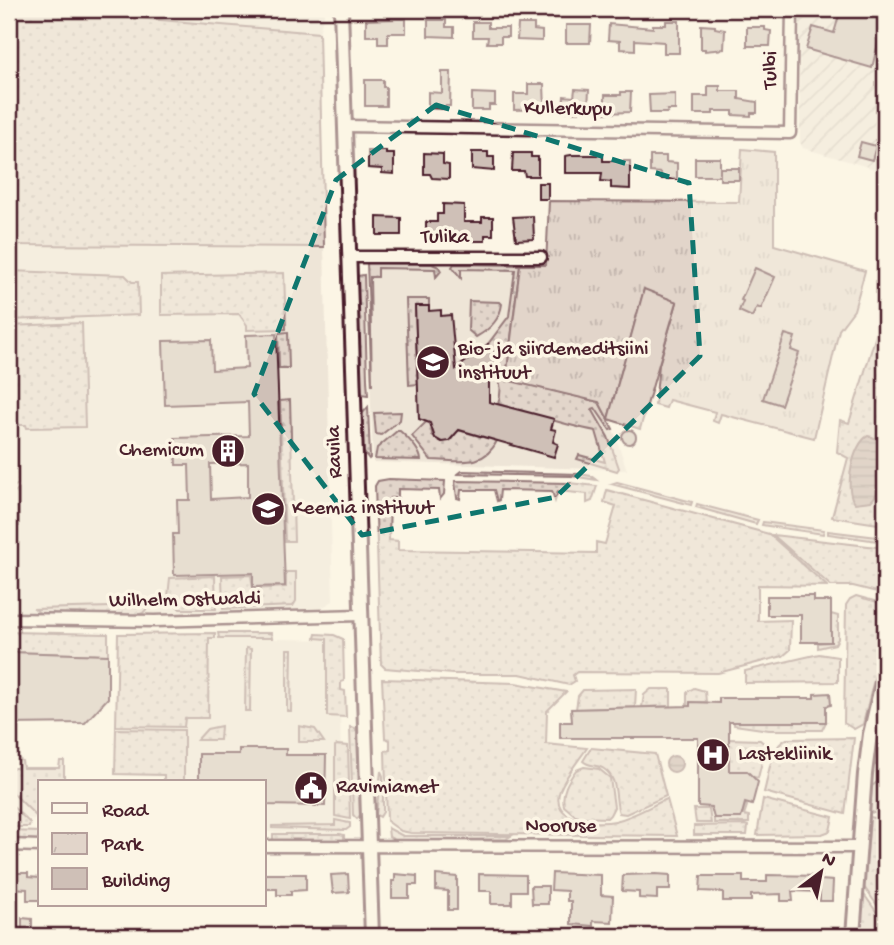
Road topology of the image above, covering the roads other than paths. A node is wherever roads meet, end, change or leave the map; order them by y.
1 (341, 9) edge
2 (792, 9) edge
3 (346, 126) junction
4 (790, 132) joint
5 (349, 257) junction
6 (541, 257) dead end
7 (361, 615) junction
8 (9, 619) edge
9 (885, 670) edge
10 (9, 845) edge
11 (38, 846) edge
12 (266, 846) edge
13 (369, 846) junction
14 (858, 847) junction
15 (372, 936) edge
16 (853, 936) edge

1 - 3 street, Ravila
2 - 4 street, Tulbi
3 - 4 street, Kullerkupu
3 - 5 street, Ravila
5 - 6 street, Tulika
5 - 7 street, Ravila
7 - 8 street, Wilhelm Ostwaldi
7 - 13 street, Ravila
9 - 14 street
10 - 11 street
12 - 13 street, Nooruse
13 - 14 street, Nooruse
13 - 15 street, Ravila
14 - 16 street

